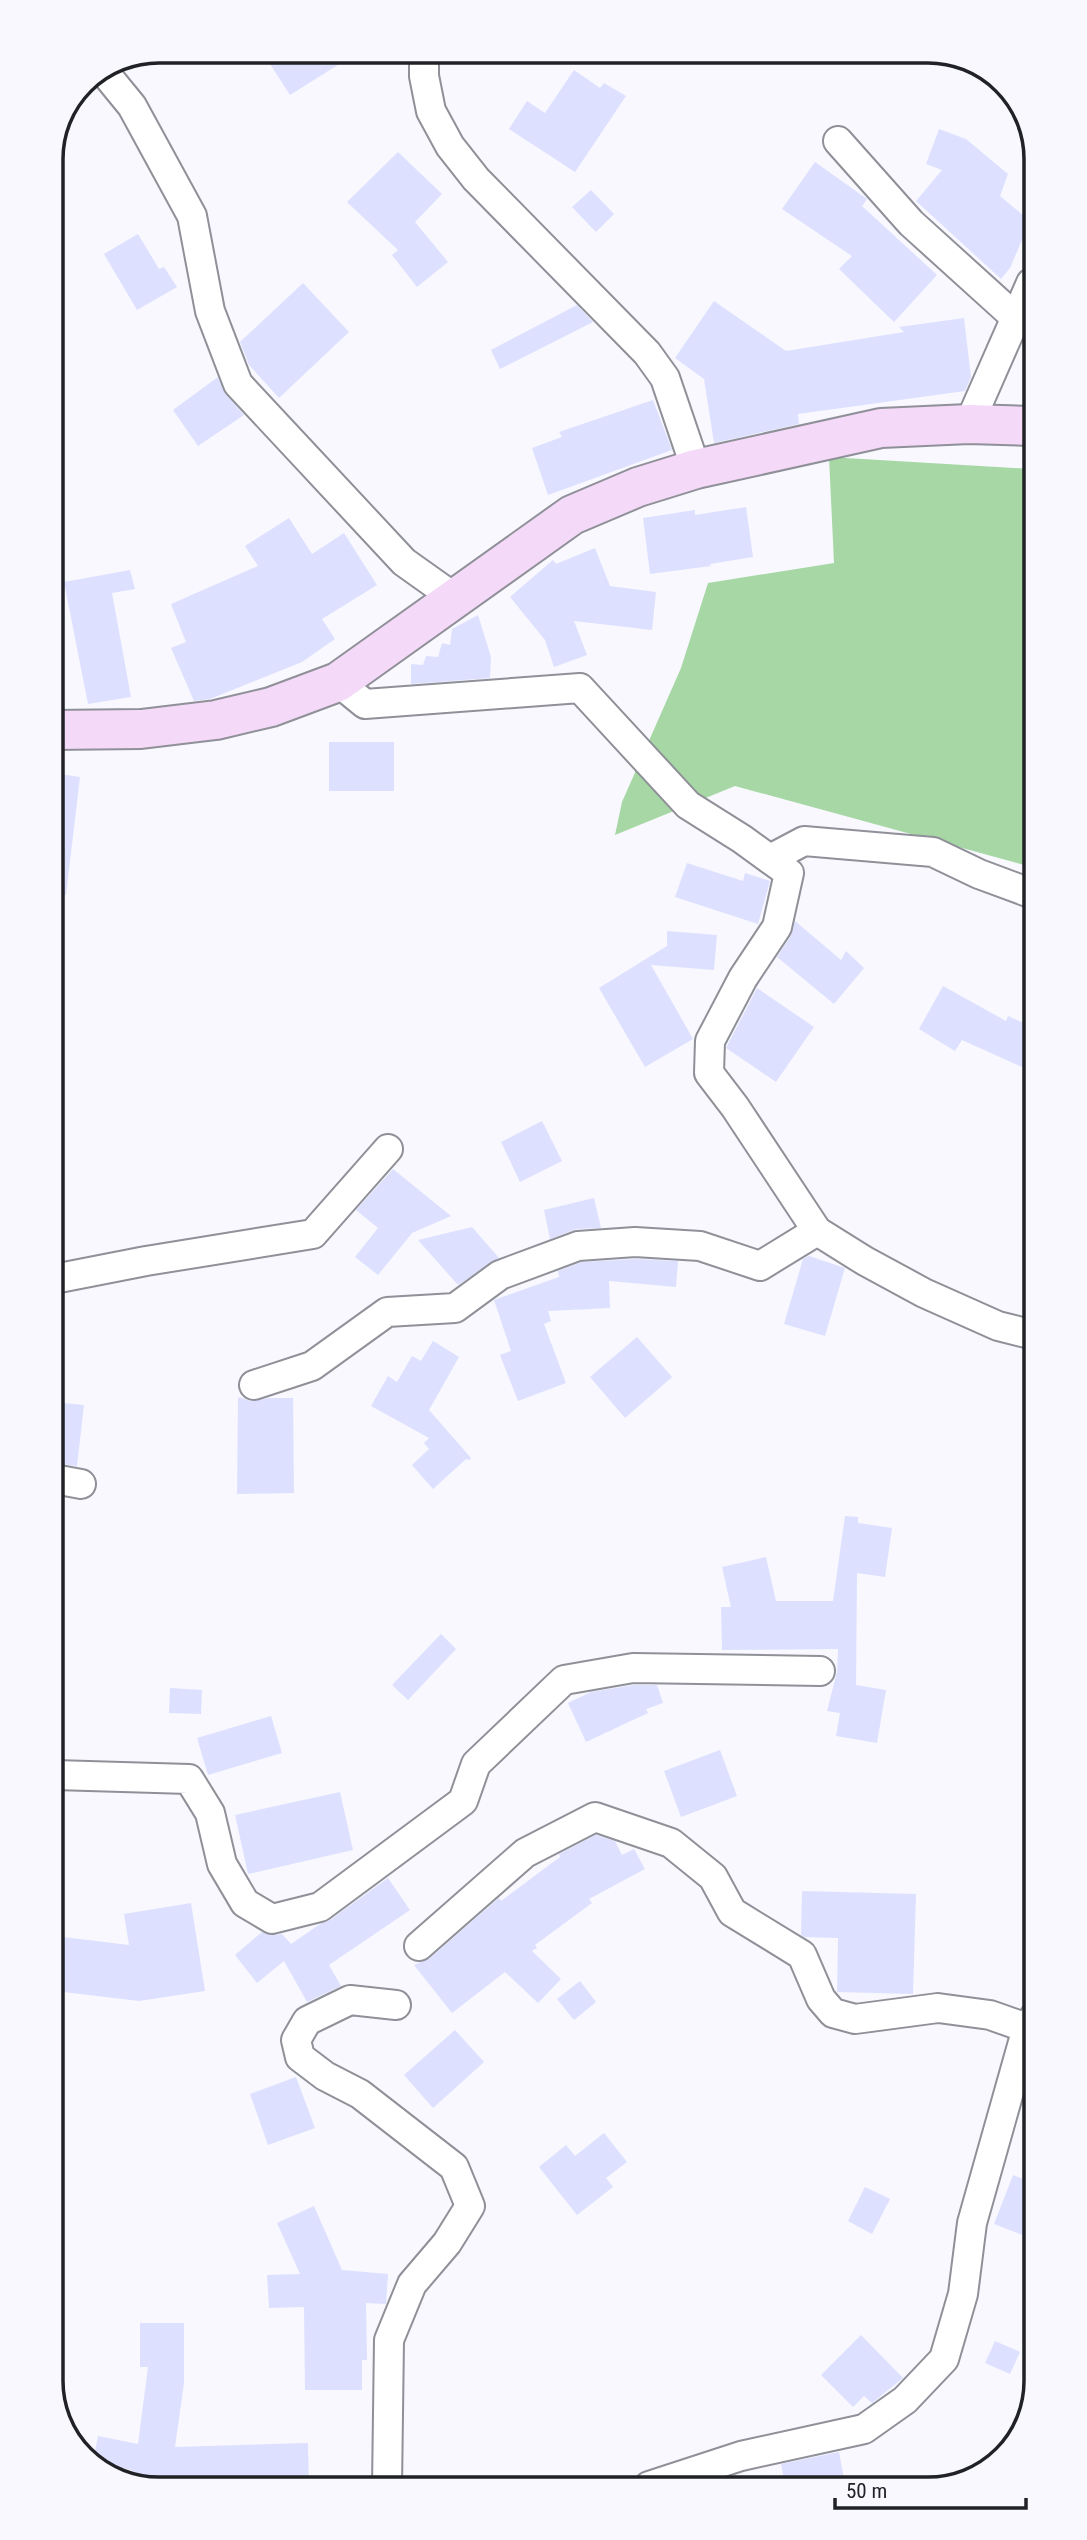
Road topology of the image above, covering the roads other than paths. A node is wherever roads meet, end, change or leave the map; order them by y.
1 (424, 63) edge
2 (109, 77) edge
3 (838, 141) dead end
4 (1024, 299) edge
5 (1016, 318) junction
6 (970, 425) junction
7 (1024, 426) edge
8 (696, 469) junction
9 (456, 599) junction
10 (338, 682) junction
11 (63, 730) edge
12 (770, 859) junction
13 (1024, 891) edge
14 (388, 1149) dead end
15 (817, 1231) junction
16 (63, 1277) edge
17 (1024, 1332) edge
18 (254, 1385) dead end
19 (820, 1671) dead end
20 (63, 1775) edge
21 (419, 1946) dead end
22 (396, 2006) dead end
23 (1024, 2021) edge
24 (1024, 2046) edge
25 (387, 2477) edge
26 (677, 2477) edge

1 - 8 street
2 - 9 street
3 - 5 street
4 - 5 street
5 - 6 street
6 - 7 street
6 - 8 street
8 - 9 street
9 - 10 street
10 - 11 street
10 - 12 street
12 - 13 street
12 - 15 street
14 - 16 street
15 - 17 street
15 - 18 street
19 - 20 street
21 - 23 street
22 - 25 street
24 - 26 street

